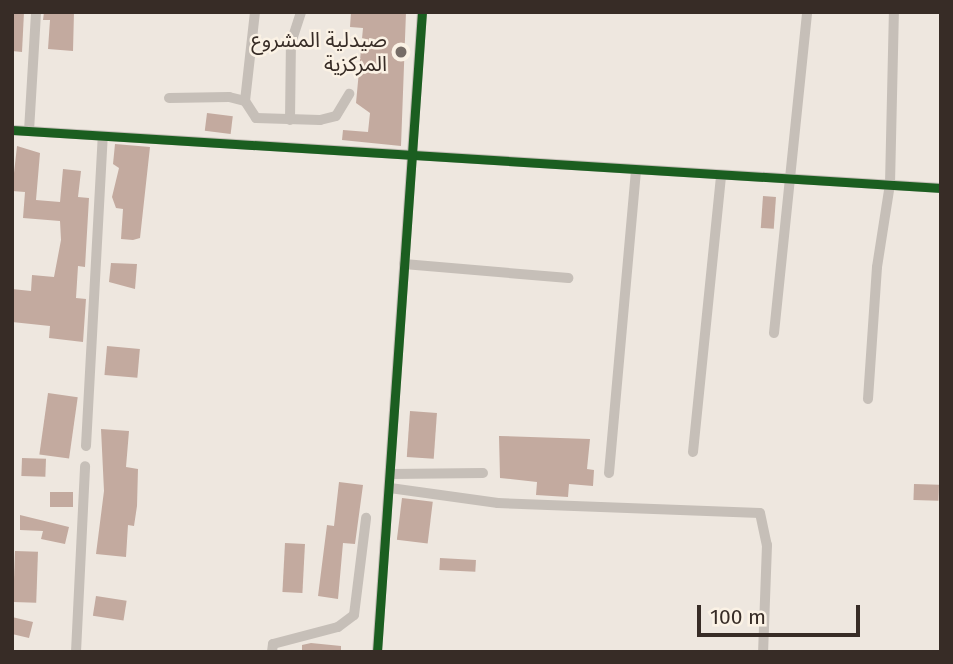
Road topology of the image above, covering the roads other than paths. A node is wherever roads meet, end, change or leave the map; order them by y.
1 (36, 12) edge
2 (255, 12) edge
3 (300, 12) edge
4 (422, 12) edge
5 (807, 12) edge
6 (894, 12) edge
7 (349, 93) dead end
8 (169, 98) dead end
9 (245, 101) junction
10 (290, 120) junction
11 (12, 130) edge
12 (29, 131) junction
13 (103, 136) junction
14 (412, 152) junction
15 (636, 170) junction
16 (721, 175) junction
17 (791, 178) junction
18 (890, 184) junction
19 (941, 188) edge
20 (404, 264) junction
21 (568, 278) dead end
22 (774, 332) dead end
23 (868, 399) dead end
24 (86, 446) dead end
25 (693, 452) dead end
26 (85, 466) dead end
27 (483, 473) dead end
28 (608, 473) dead end
29 (391, 474) junction
30 (390, 488) junction
31 (366, 518) dead end
32 (76, 652) edge
33 (272, 652) edge
34 (377, 652) edge
35 (763, 652) edge

1 - 12 street
2 - 9 street
3 - 10 street
4 - 14 street
5 - 17 street
6 - 18 street
7 - 10 street
8 - 9 street
9 - 10 street
11 - 12 street
12 - 13 street
13 - 14 street
13 - 24 street
14 - 15 street
14 - 20 street
15 - 16 street
15 - 28 street
16 - 17 street
16 - 25 street
17 - 18 street
17 - 22 street
18 - 19 street
18 - 23 street
20 - 21 street
20 - 29 street
26 - 32 street
27 - 29 street
29 - 30 street
30 - 34 street
30 - 35 street
31 - 33 street

